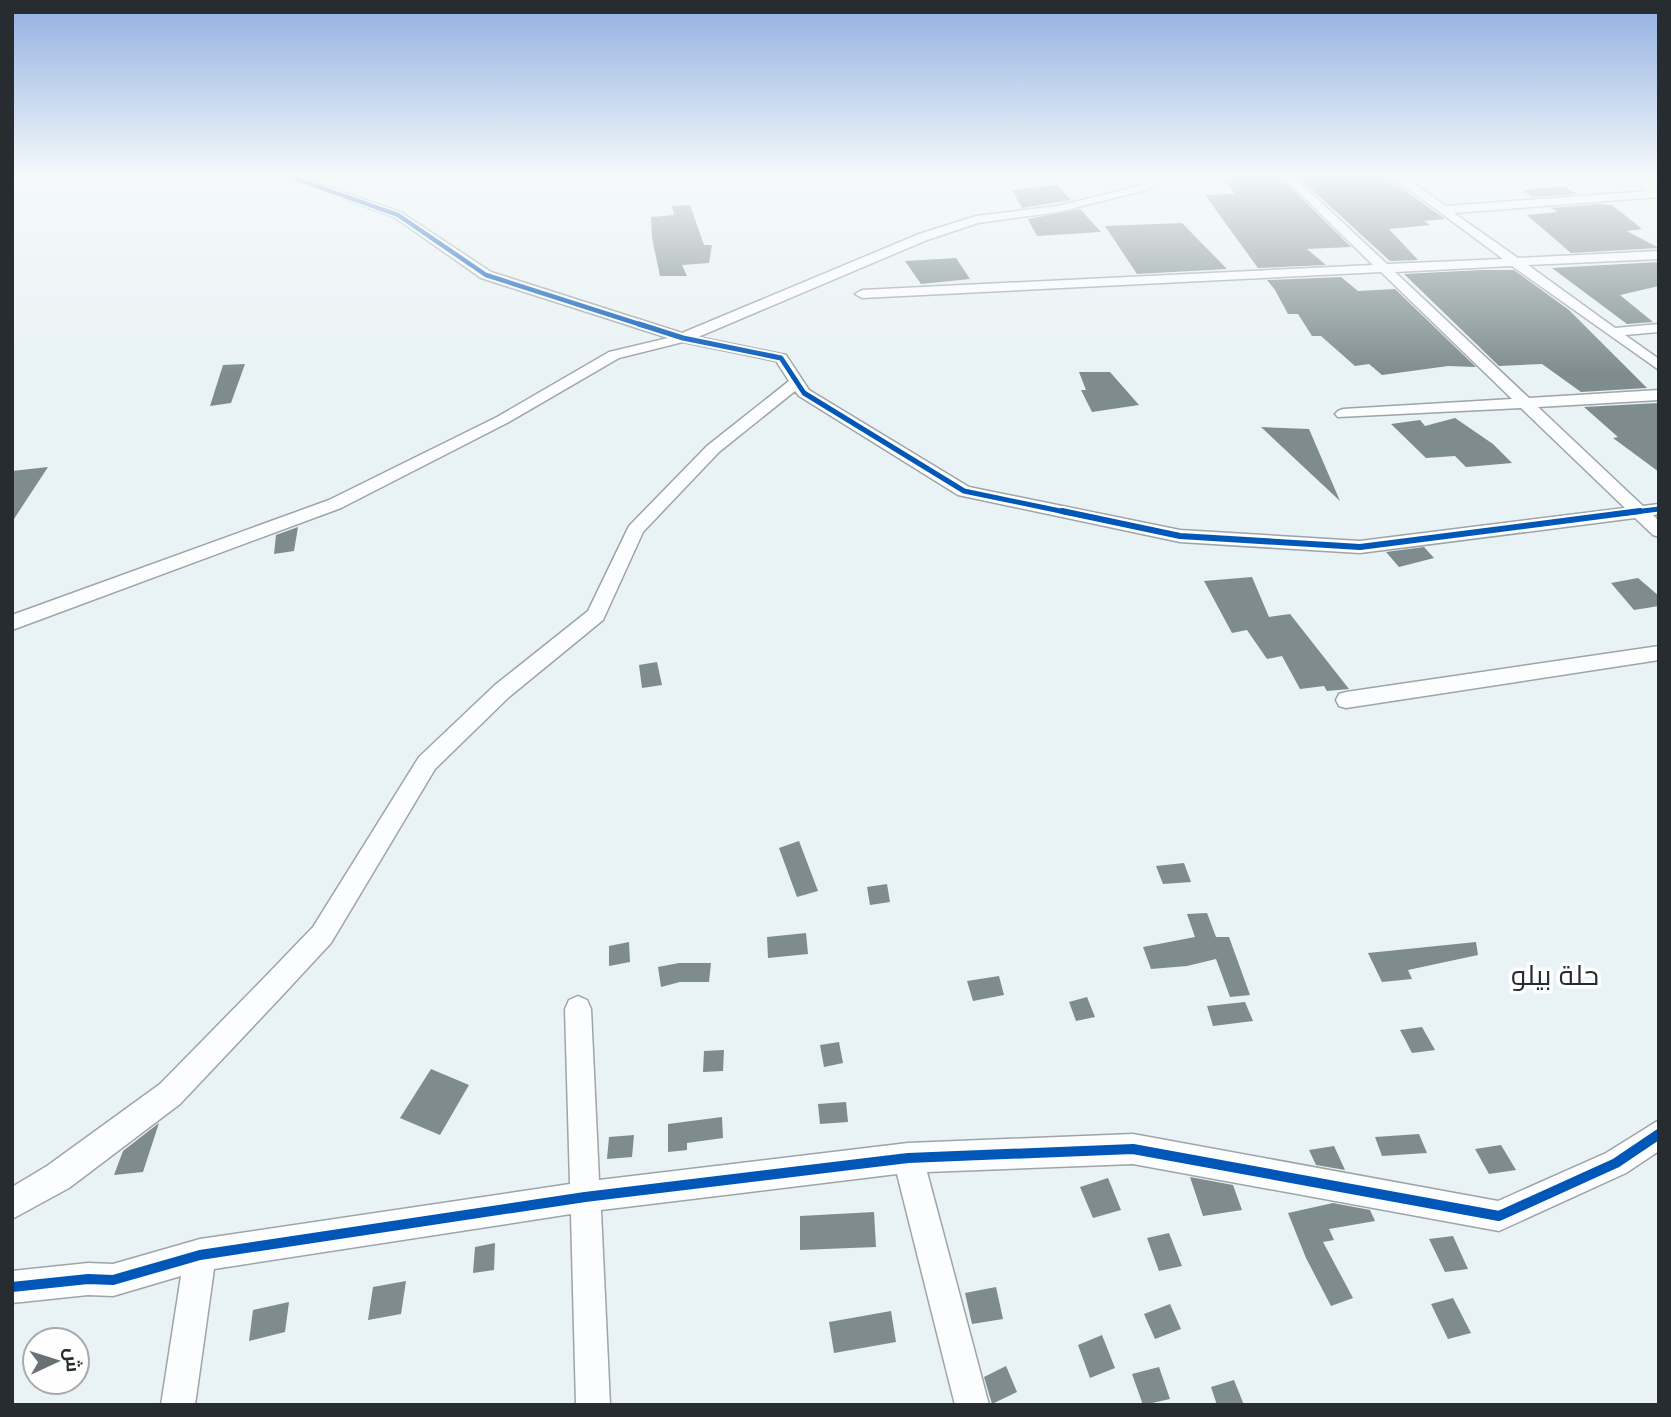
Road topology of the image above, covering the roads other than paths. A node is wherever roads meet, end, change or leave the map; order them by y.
1 (438, 242) edge
2 (911, 242) edge
3 (1356, 242) edge
4 (1489, 242) edge
5 (1659, 255) edge
6 (1517, 262) junction
7 (1383, 268) junction
8 (862, 294) dead end
9 (1659, 328) edge
10 (1614, 332) junction
11 (683, 338) junction
12 (1659, 366) edge
13 (797, 383) junction
14 (1659, 395) edge
15 (1524, 402) junction
16 (1343, 414) dead end
17 (1659, 509) edge
18 (1640, 513) junction
19 (1659, 531) edge
20 (12, 623) edge
21 (1659, 653) edge
22 (1346, 700) dead end
23 (578, 1009) dead end
24 (1659, 1134) edge
25 (908, 1158) junction
26 (585, 1197) junction
27 (12, 1204) edge
28 (200, 1255) junction
29 (12, 1287) edge
30 (178, 1405) edge
31 (593, 1405) edge
32 (972, 1405) edge

1 - 11 street
2 - 11 street
3 - 7 street
4 - 6 street
5 - 6 street
6 - 7 street
6 - 10 street
7 - 8 street
7 - 15 street
9 - 10 street
10 - 12 street
11 - 13 street
11 - 20 street
13 - 18 street
13 - 27 street
14 - 15 street
15 - 16 street
15 - 18 street
17 - 18 street
18 - 19 street
21 - 22 street
23 - 26 street
24 - 25 street
25 - 26 street
25 - 32 street
26 - 28 street
26 - 31 street
28 - 29 street
28 - 30 street

